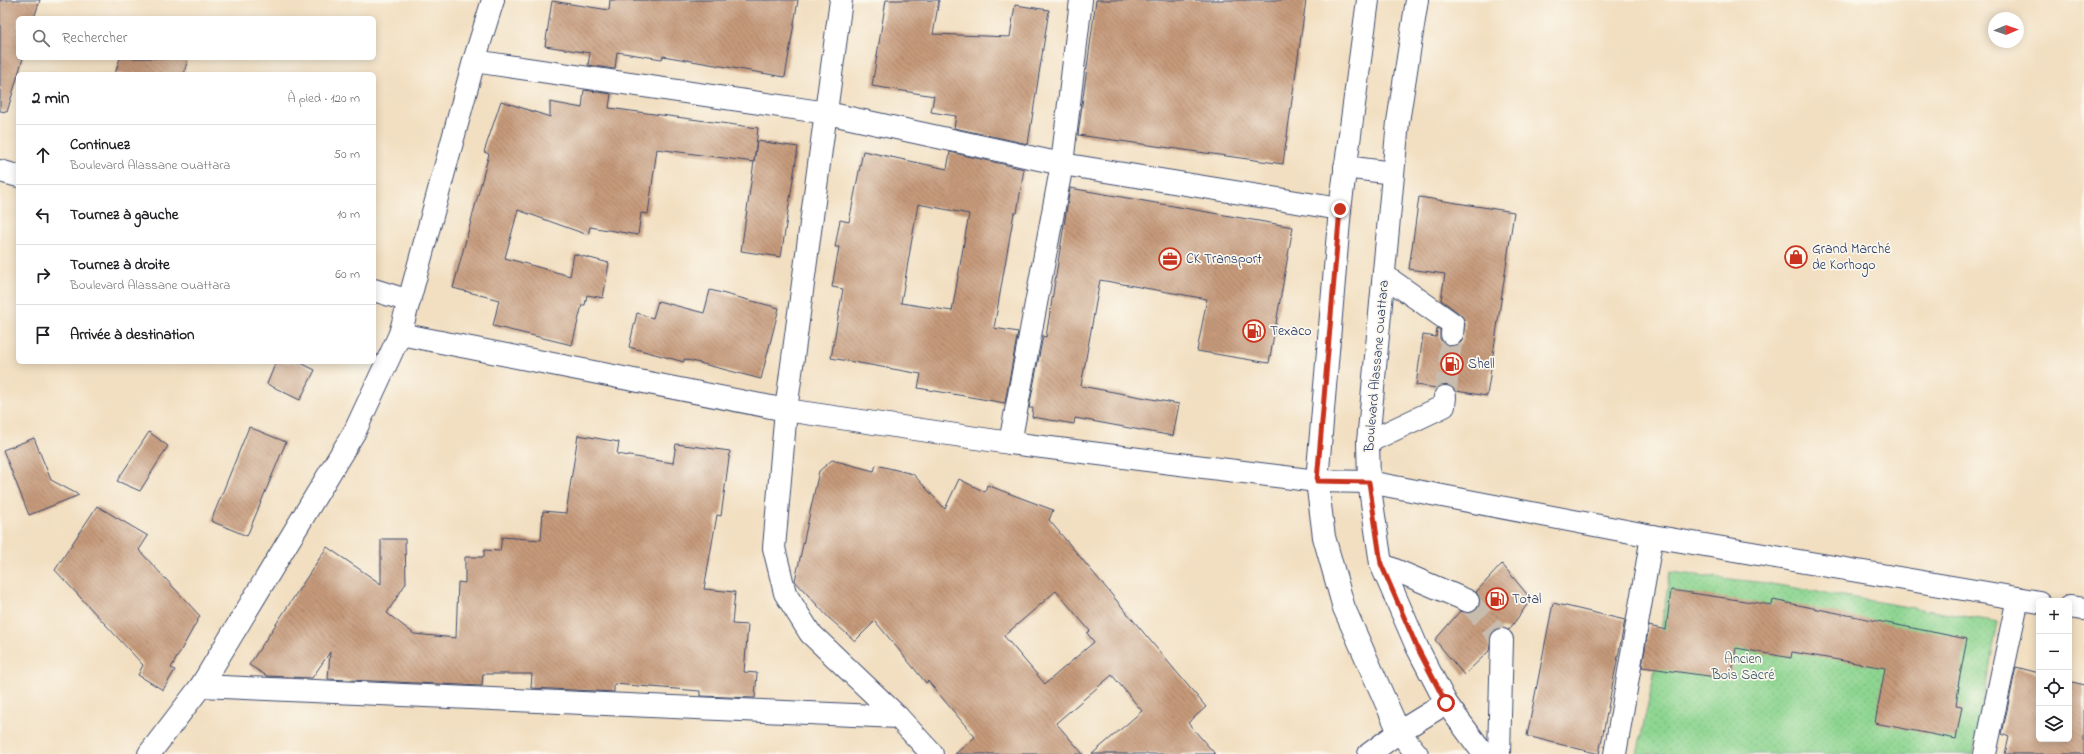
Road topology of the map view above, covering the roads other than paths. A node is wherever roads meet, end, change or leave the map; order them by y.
1 (493, 0) edge
2 (841, 0) edge
3 (1081, 0) edge
4 (1368, 0) edge
5 (1417, 0) edge
6 (474, 61) junction
7 (827, 113) junction
8 (1062, 164) junction
9 (1345, 167) junction
10 (0, 171) edge
11 (1393, 174) junction
12 (16, 175) edge
13 (1340, 209) junction
14 (1384, 276) junction
15 (376, 291) edge
16 (409, 301) junction
17 (400, 334) junction
18 (1452, 334) tunnel mouth
19 (1445, 396) tunnel mouth
20 (786, 410) junction
21 (1368, 442) junction
22 (1010, 443) junction
23 (1317, 481) junction
24 (1369, 482) junction
25 (1652, 536) junction
26 (1381, 564) junction
27 (2029, 600) edge
28 (1468, 601) tunnel mouth
29 (2072, 607) edge
30 (2084, 609) edge
31 (1502, 640) tunnel mouth
32 (201, 686) junction
33 (1446, 703) junction
34 (898, 717) junction
35 (1399, 732) junction
36 (149, 754) edge
37 (932, 754) edge
38 (1369, 754) edge
39 (1418, 754) edge
40 (1484, 754) edge
41 (1499, 754) edge
42 (1615, 754) edge
43 (1985, 754) edge

1 - 6 street
2 - 7 street
3 - 8 street
4 - 9 street
5 - 11 street, Boulevard Alassane Ouattara
6 - 7 street
6 - 16 street
7 - 8 street
7 - 20 street
8 - 13 street
8 - 22 street
9 - 11 street
9 - 13 street
10 - 12 street
11 - 14 street, Boulevard Alassane Ouattara
13 - 23 street
14 - 18 street
14 - 21 street, Boulevard Alassane Ouattara
15 - 16 street
16 - 17 street
17 - 20 street
17 - 32 street
19 - 21 street
20 - 22 street
20 - 34 street
21 - 24 street, Boulevard Alassane Ouattara
22 - 23 street
23 - 24 street
23 - 35 street
24 - 25 street
24 - 26 street, Boulevard Alassane Ouattara
25 - 27 street
25 - 42 street
26 - 28 street
26 - 33 street, Boulevard Alassane Ouattara
27 - 43 street
29 - 30 street
31 - 41 street
32 - 34 street
32 - 36 street
33 - 35 street
33 - 40 street, Boulevard Alassane Ouattara
34 - 37 street
35 - 38 street
35 - 39 street

